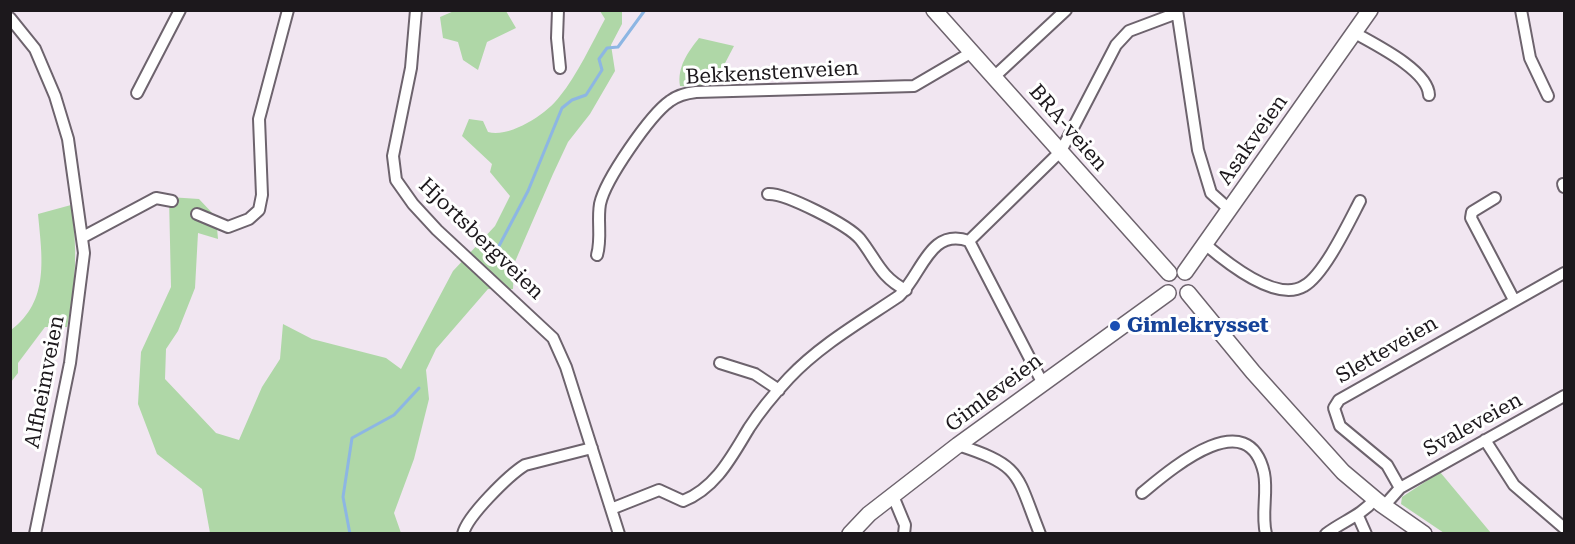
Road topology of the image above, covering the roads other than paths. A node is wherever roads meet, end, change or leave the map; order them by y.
1 (180, 10) edge
2 (288, 10) edge
3 (416, 10) edge
4 (558, 10) edge
5 (934, 10) edge
6 (1066, 10) edge
7 (1370, 10) edge
8 (1521, 10) edge
9 (1177, 12) edge
10 (10, 18) edge
11 (1353, 32) junction
12 (972, 52) junction
13 (560, 68) dead end
14 (995, 76) junction
15 (137, 93) dead end
16 (1429, 95) dead end
17 (1548, 96) dead end
18 (1061, 151) junction
19 (768, 194) dead end
20 (1495, 198) dead end
21 (172, 201) dead end
22 (1360, 201) dead end
23 (1230, 210) junction
24 (197, 214) dead end
25 (83, 237) junction
26 (969, 241) junction
27 (1206, 245) junction
28 (597, 255) dead end
29 (1185, 272) junction
30 (1169, 273) junction
31 (1564, 273) edge
32 (906, 290) junction
33 (1168, 293) junction
34 (1188, 293) junction
35 (1515, 300) junction
36 (720, 363) dead end
37 (1042, 382) junction
38 (779, 390) junction
39 (1564, 396) edge
40 (1485, 440) junction
41 (958, 445) junction
42 (592, 448) junction
43 (1400, 488) junction
44 (1142, 493) dead end
45 (893, 496) junction
46 (1379, 502) junction
47 (611, 509) junction
48 (1358, 516) junction
49 (1564, 528) edge
50 (35, 534) edge
51 (463, 534) edge
52 (619, 534) edge
53 (850, 534) edge
54 (904, 534) edge
55 (1040, 534) edge
56 (1266, 534) edge
57 (1326, 534) edge
58 (1366, 534) edge
59 (1424, 534) edge

1 - 15 street
2 - 24 street
3 - 42 street, Hjortsbergveien
4 - 13 street
5 - 12 main road, BRA-veien
6 - 14 street
7 - 11 main road, Asakveien
8 - 17 street
9 - 18 street
9 - 23 street
10 - 25 street, Alfheimveien
11 - 16 street
11 - 23 main road, Asakveien
12 - 14 main road, BRA-veien
12 - 28 street, Bekkenstenveien
14 - 18 main road, BRA-veien
18 - 26 street
18 - 30 main road, BRA-veien
19 - 32 street
20 - 35 street
21 - 25 street
22 - 27 street
23 - 27 main road, Asakveien
25 - 50 street, Alfheimveien
26 - 32 street
26 - 37 street
27 - 29 main road, Asakveien
29 - 30 main road
29 - 34 main road
30 - 33 main road
31 - 35 street, Sletteveien
32 - 38 street
33 - 34 main road
33 - 37 main road, Gimleveien
34 - 46 main road
35 - 43 street, Sletteveien
36 - 38 street
37 - 41 main road, Gimleveien
38 - 47 street
39 - 40 street, Svaleveien
40 - 43 street, Svaleveien
40 - 49 street
41 - 45 main road, Gimleveien
41 - 55 street
42 - 47 street, Hjortsbergveien
42 - 51 street
43 - 46 street
44 - 56 street
45 - 53 main road, Gimleveien
45 - 54 street
46 - 48 street
46 - 59 main road
47 - 52 street, Hjortsbergveien
48 - 57 street
48 - 58 street

